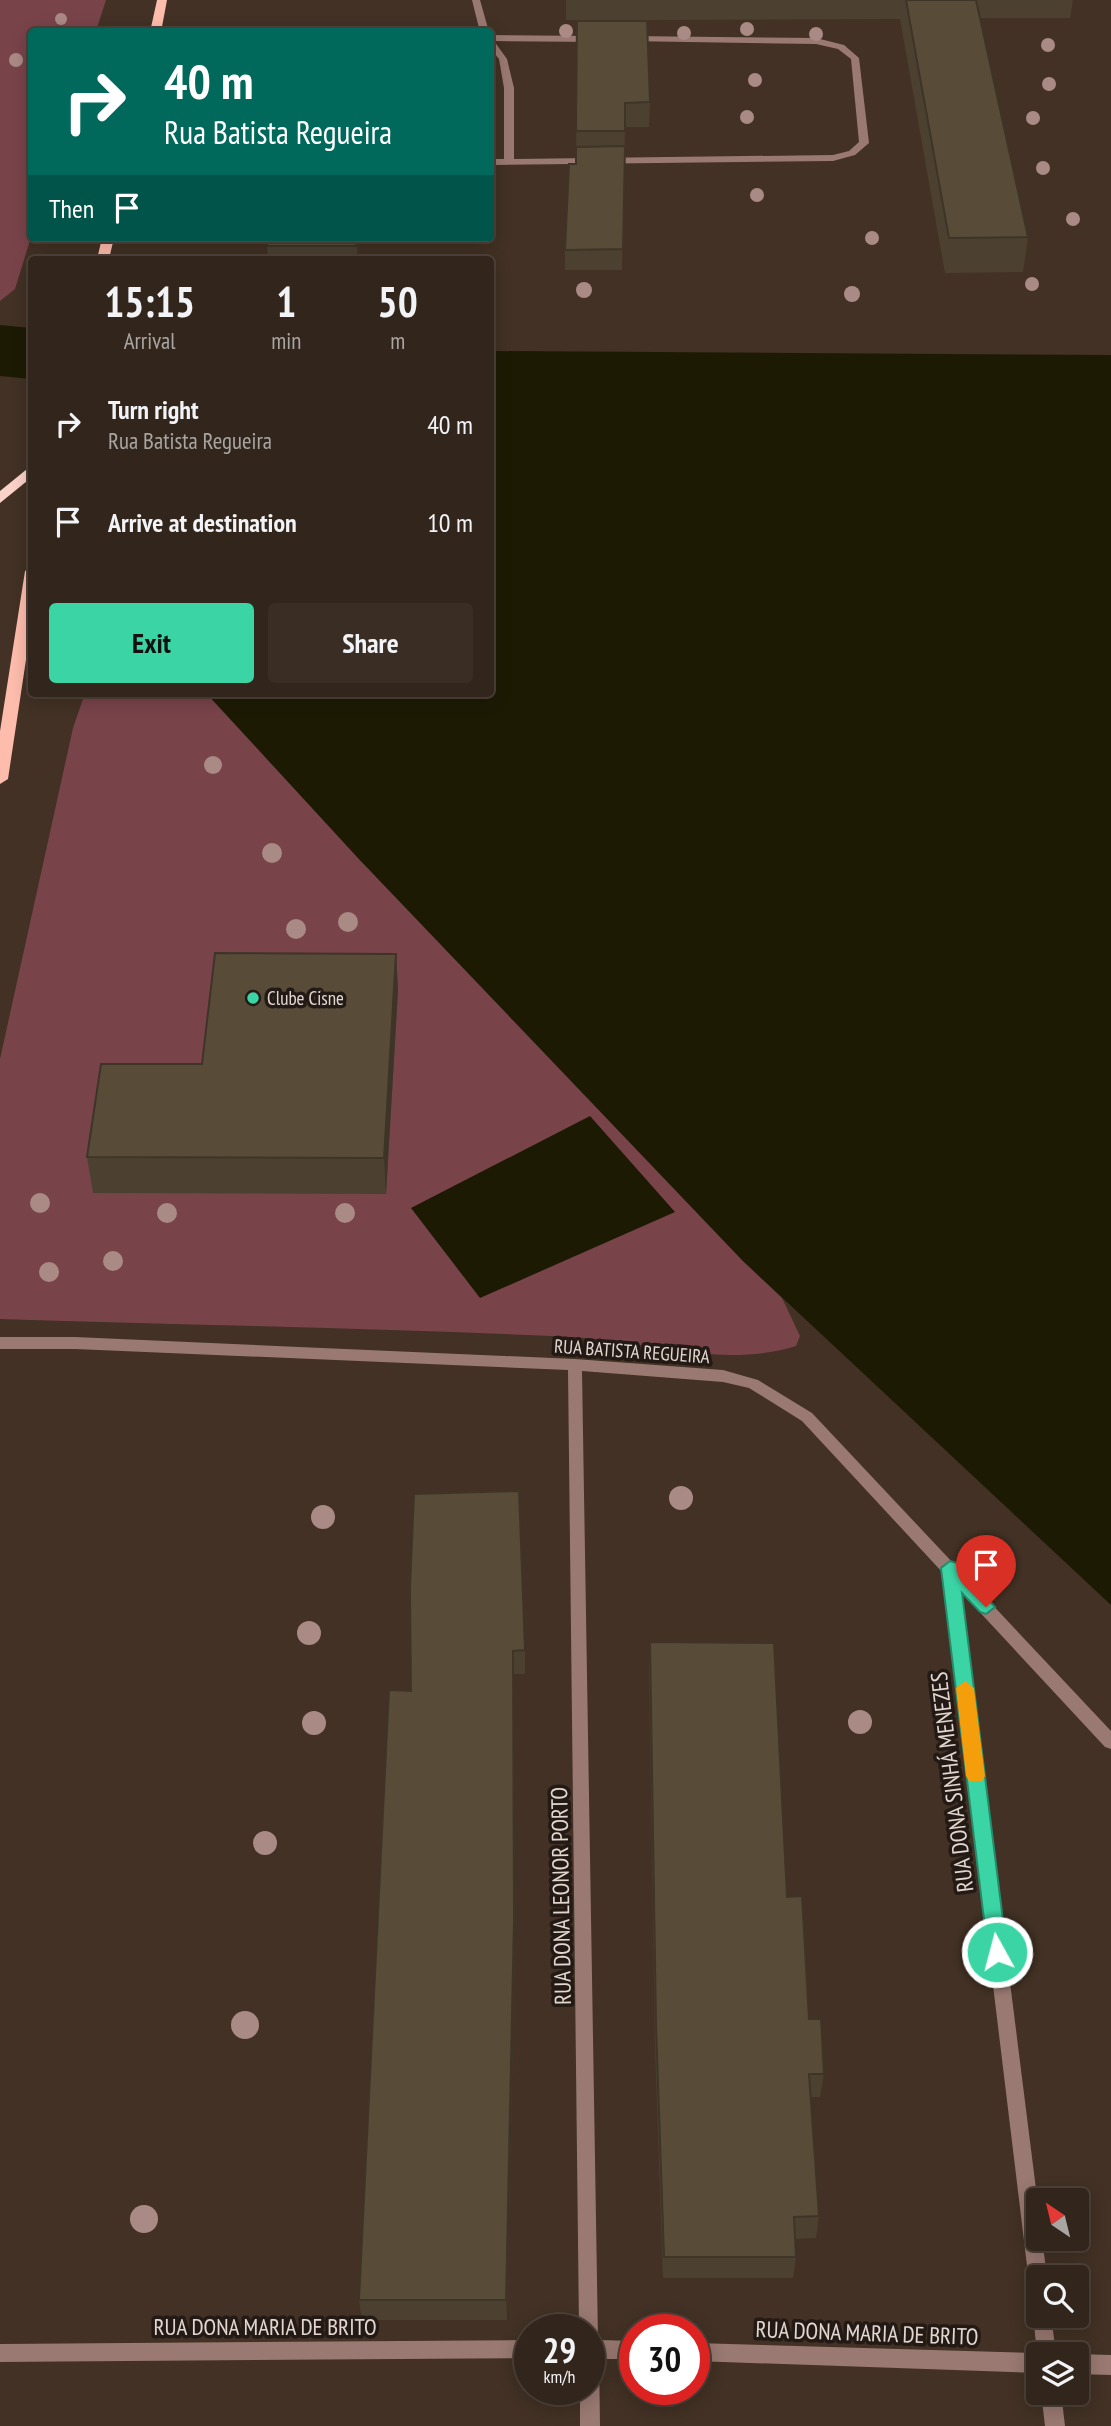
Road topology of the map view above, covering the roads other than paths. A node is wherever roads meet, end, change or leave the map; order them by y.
1 (162, 0) edge
2 (476, 0) edge
3 (156, 28) edge
4 (484, 28) edge
5 (494, 40) edge
6 (494, 46) edge
7 (494, 162) edge
8 (509, 162) junction
9 (28, 473) edge
10 (0, 499) edge
11 (28, 597) edge
12 (0, 779) edge
13 (0, 1343) edge
14 (575, 1366) junction
15 (950, 1568) junction
16 (1111, 1742) edge
17 (1036, 2265) edge
18 (589, 2314) edge
19 (514, 2349) edge
20 (710, 2352) edge
21 (0, 2353) edge
22 (1026, 2363) edge
23 (1089, 2364) edge
24 (1111, 2365) edge
25 (590, 2405) edge
26 (1053, 2405) edge
27 (590, 2426) edge
28 (1055, 2426) edge

1 - 3 main road
2 - 4 street
5 - 8 street
6 - 8 street
7 - 8 street
9 - 10 highway
11 - 12 main road
13 - 14 street, RUA BATISTA REGUEIRA
14 - 15 street, RUA BATISTA REGUEIRA
14 - 18 street, RUA DONA LEONOR PORTO
15 - 16 street, RUA BATISTA REGUEIRA
15 - 17 street, RUA DONA SINHÁ MENEZES
19 - 21 street, RUA DONA MARIA DE BRITO
20 - 22 street, RUA DONA MARIA DE BRITO
23 - 24 street
25 - 27 street, RUA DONA LEONOR PORTO
26 - 28 street

